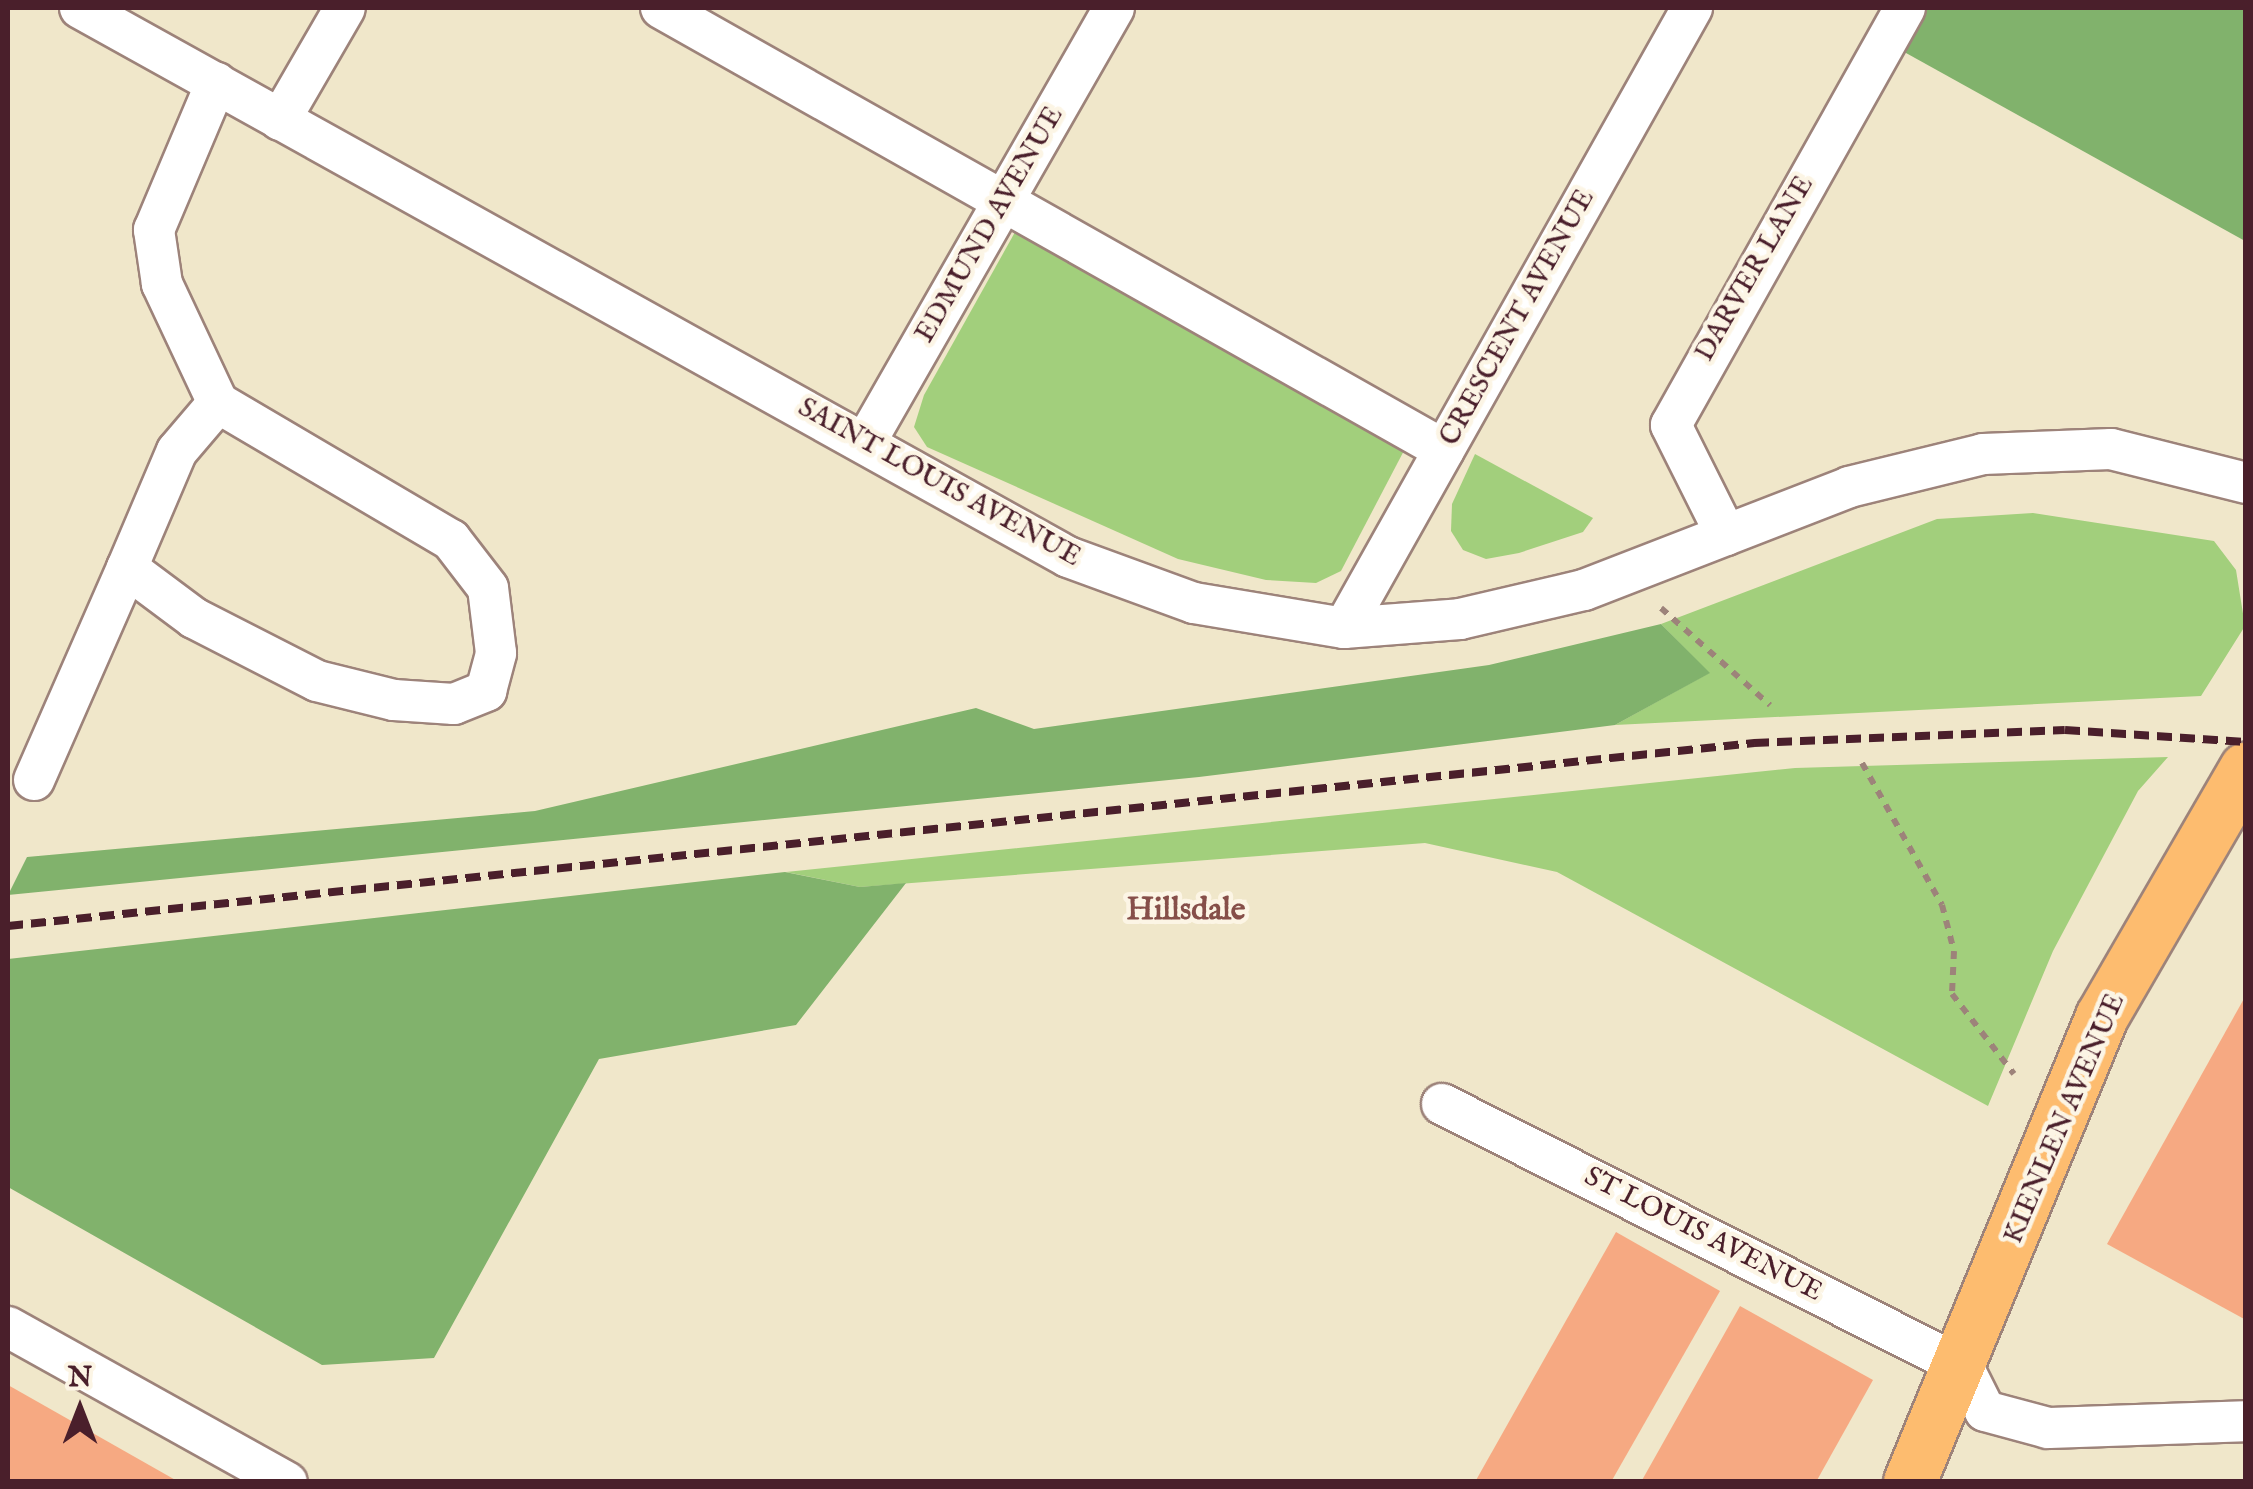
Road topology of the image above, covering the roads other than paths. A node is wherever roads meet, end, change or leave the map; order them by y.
1 (80, 8) edge
2 (344, 8) edge
3 (662, 8) edge
4 (1114, 8) edge
5 (1692, 8) edge
6 (1904, 8) edge
7 (718, 21) edge
8 (216, 83) junction
9 (280, 120) junction
10 (1002, 204) junction
11 (218, 404) junction
12 (865, 443) junction
13 (1444, 450) junction
14 (2237, 487) edge
15 (1726, 535) junction
16 (127, 568) junction
17 (1344, 628) junction
18 (2246, 770) edge
19 (34, 780) dead end
20 (1442, 1104) dead end
21 (8, 1327) edge
22 (1963, 1367) junction
23 (2246, 1421) edge
24 (287, 1482) edge
25 (1910, 1482) edge

1 - 8 street, SAINT LOUIS AVENUE
2 - 9 street
3 - 7 street
4 - 10 street, EDMUND AVENUE
5 - 13 street, CRESCENT AVENUE
6 - 15 street, DARVER LANE
7 - 10 street
8 - 9 street, SAINT LOUIS AVENUE
8 - 11 street
9 - 12 street, SAINT LOUIS AVENUE
10 - 12 street, EDMUND AVENUE
10 - 13 street
11 - 16 street
11 - 16 street
12 - 17 street, SAINT LOUIS AVENUE
13 - 17 street, CRESCENT AVENUE
14 - 15 street, SAINT LOUIS AVENUE
15 - 17 street, SAINT LOUIS AVENUE
16 - 19 street
18 - 22 main road, KIENLEN AVENUE
20 - 22 street, ST LOUIS AVENUE
21 - 24 street
22 - 23 street
22 - 25 main road, KIENLEN AVENUE

